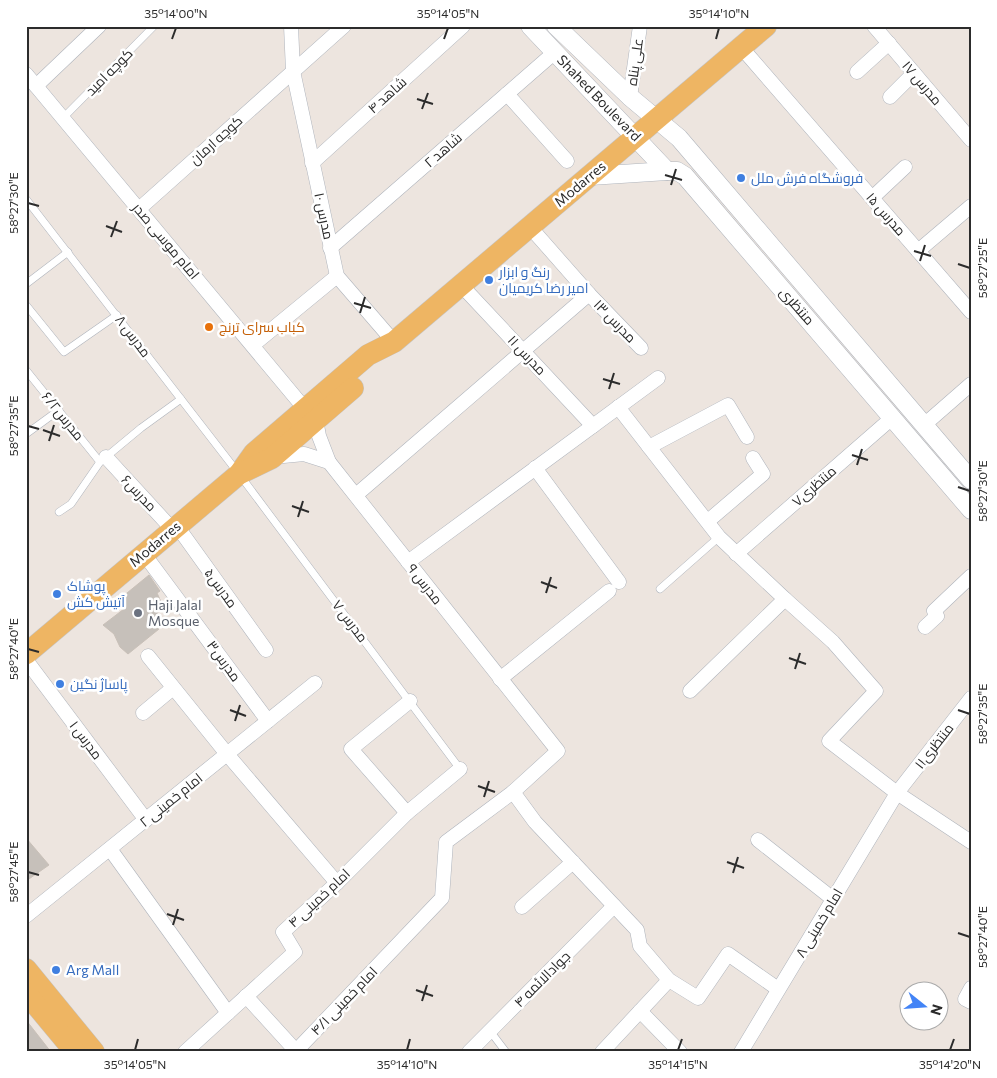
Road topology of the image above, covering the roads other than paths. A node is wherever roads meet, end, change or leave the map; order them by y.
1 (99, 26) edge
2 (154, 26) edge
3 (291, 26) edge
4 (344, 26) edge
5 (463, 26) edge
6 (530, 26) edge
7 (556, 26) edge
8 (640, 26) edge
9 (766, 26) edge
10 (874, 26) edge
11 (889, 43) junction
12 (742, 47) junction
13 (555, 52) junction
14 (293, 71) junction
15 (857, 72) dead end
16 (914, 73) junction
17 (26, 74) edge
18 (36, 86) junction
19 (507, 94) junction
20 (630, 97) junction
21 (890, 97) dead end
22 (63, 118) junction
23 (656, 119) junction
24 (969, 135) edge
25 (636, 136) junction
26 (567, 161) dead end
27 (312, 163) junction
28 (905, 167) dead end
29 (667, 171) junction
30 (590, 176) junction
31 (872, 198) junction
32 (26, 199) edge
33 (971, 206) edge
34 (139, 209) junction
35 (739, 209) junction
36 (725, 222) junction
37 (530, 226) junction
38 (330, 248) junction
39 (918, 251) junction
40 (68, 252) junction
41 (337, 276) junction
42 (26, 284) edge
43 (461, 285) junction
44 (589, 294) junction
45 (26, 305) edge
46 (971, 312) edge
47 (117, 315) junction
48 (394, 342) junction
49 (253, 345) junction
50 (641, 348) dead end
51 (523, 351) junction
52 (26, 370) edge
53 (658, 378) dead end
54 (971, 384) edge
55 (181, 399) junction
56 (618, 407) junction
57 (58, 410) junction
58 (311, 414) junction
59 (892, 418) junction
60 (924, 425) junction
61 (593, 426) junction
62 (26, 434) edge
63 (747, 437) dead end
64 (649, 447) junction
65 (272, 458) junction
66 (753, 458) dead end
67 (103, 460) junction
68 (329, 462) junction
69 (535, 468) junction
70 (239, 474) junction
71 (971, 480) edge
72 (356, 495) junction
73 (971, 510) edge
74 (58, 512) dead end
75 (708, 521) junction
76 (175, 528) junction
77 (719, 538) junction
78 (144, 554) junction
79 (736, 554) junction
80 (408, 562) junction
81 (971, 576) edge
82 (660, 590) dead end
83 (785, 599) junction
84 (925, 627) dead end
85 (266, 650) dead end
86 (26, 654) edge
87 (148, 656) dead end
88 (26, 660) edge
89 (500, 679) junction
90 (315, 683) dead end
91 (173, 688) junction
92 (690, 691) dead end
93 (971, 698) edge
94 (410, 701) junction
95 (142, 712) dead end
96 (268, 721) junction
97 (227, 754) junction
98 (460, 769) joint
99 (513, 792) junction
100 (897, 793) junction
101 (407, 813) junction
102 (146, 820) junction
103 (758, 840) dead end
104 (971, 842) edge
105 (110, 849) junction
106 (573, 862) junction
107 (337, 882) junction
108 (833, 899) junction
109 (614, 906) junction
110 (522, 908) dead end
111 (26, 916) edge
112 (26, 968) edge
113 (669, 980) junction
114 (971, 988) edge
115 (778, 989) junction
116 (246, 996) junction
117 (28, 997) edge
118 (971, 1002) edge
119 (640, 1010) junction
120 (228, 1013) junction
121 (490, 1031) junction
122 (75, 1052) edge
123 (94, 1052) edge
124 (185, 1052) edge
125 (469, 1052) edge
126 (506, 1052) edge
127 (602, 1052) edge
128 (680, 1052) edge
129 (741, 1052) edge

1 - 18 street
2 - 22 lane, کوچه امید
3 - 14 street, مدرس ۱۰
4 - 14 street, کوچه ارمان
5 - 27 street, شاهد ۴
6 - 13 street, Shahed Boulevard
7 - 20 street, Shahed Boulevard
8 - 20 street, علی پناه
9 - 12 main road, Modarres
10 - 11 street, مدرس ۱۷
11 - 15 street
11 - 16 street, مدرس ۱۷
12 - 23 main road, Modarres
12 - 31 street, مدرس ۱۵
13 - 19 street, شاهد ۲
13 - 25 street, Shahed Boulevard
14 - 27 street, مدرس ۱۰
14 - 34 street, کوچه ارمان
16 - 21 street
16 - 24 street, مدرس ۱۷
17 - 18 street, امام موسی صدر
18 - 22 street, امام موسی صدر
19 - 26 street
19 - 38 street, شاهد ۲
20 - 23 street, Shahed Boulevard
22 - 34 street, امام موسی صدر
23 - 25 main road, Modarres
23 - 35 street, منتظری
25 - 29 street, Shahed Boulevard
25 - 30 main road, Modarres
27 - 38 street, مدرس ۱۰
28 - 31 street
29 - 30 street, منتظری
29 - 36 street, منتظری
30 - 37 main road, Modarres
31 - 39 street, مدرس ۱۵
32 - 40 lane, مدرس ۸
33 - 39 street
34 - 49 street, امام موسی صدر
35 - 36 street
35 - 60 street, منتظری
36 - 59 street, منتظری
37 - 43 main road, Modarres
37 - 44 street, مدرس ۱۳
38 - 41 street, مدرس ۱۰
39 - 46 street, مدرس ۱۵
40 - 42 lane
40 - 47 lane, مدرس ۸
41 - 48 street, مدرس ۱۰
41 - 49 street
43 - 48 main road, Modarres
43 - 51 street, مدرس ۱۱
44 - 50 street, مدرس ۱۳
44 - 51 street
45 - 47 lane
47 - 55 lane, مدرس ۸
48 - 58 main road, Modarres
49 - 58 street, امام موسی صدر
51 - 61 street, مدرس ۱۱
51 - 72 street
52 - 57 lane, مدرس۶/۲
53 - 56 street
54 - 60 street
55 - 67 lane
55 - 70 lane, مدرس ۸
56 - 61 street
56 - 64 street
57 - 62 lane
57 - 67 lane, مدرس۶/۲
58 - 65 main road, Modarres
58 - 68 street
58 - 70 main road, Modarres
59 - 73 street, منتظری
59 - 79 street, منتظری۷
60 - 71 street, منتظری
61 - 69 street
63 - 64 street
64 - 75 street
65 - 68 street
65 - 70 main road, Modarres
66 - 75 street
67 - 74 lane
67 - 76 street, مدرس۶
68 - 72 street, مدرس ۹
69 - 80 street
69 - 89 street
70 - 76 main road, Modarres
70 - 94 lane, مدرس ۷
72 - 80 street, مدرس ۹
75 - 77 street
76 - 78 main road, Modarres
76 - 85 street, مدرس۵
77 - 79 street
77 - 82 lane
78 - 86 main road, Modarres
78 - 96 street, مدرس۳
79 - 83 street
80 - 89 street, مدرس ۹
81 - 84 street
83 - 92 street
83 - 100 street
87 - 91 street
88 - 102 street, مدرس ۱
89 - 99 street, مدرس ۹
90 - 96 street, امام خمینی ۲
91 - 95 street
91 - 97 street
93 - 100 street, منتظری۱۱
94 - 98 lane, مدرس ۷
94 - 101 street
96 - 97 street, امام خمینی ۲
97 - 102 street, امام خمینی ۲
97 - 107 street
98 - 101 street, امام خمینی ۴
99 - 106 street
99 - 116 street, امام خمینی ۴/۱
100 - 104 street
100 - 108 street, امام خمینی ۸
101 - 107 street, امام خمینی ۴
102 - 105 street, امام خمینی ۲
103 - 108 street
105 - 111 street, امام خمینی ۲
105 - 120 street
106 - 109 street
106 - 110 street
107 - 116 street, امام خمینی ۴
108 - 115 street, امام خمینی ۸
109 - 113 street
109 - 121 street, جوادالائمه ۴
112 - 123 main road
113 - 115 street
113 - 119 street
114 - 118 street
115 - 129 street, امام خمینی ۸
116 - 120 street, امام خمینی ۴
117 - 122 main road
119 - 127 street
119 - 128 street
120 - 124 street, امام خمینی ۴
121 - 125 street, جوادالائمه ۴
121 - 126 lane

